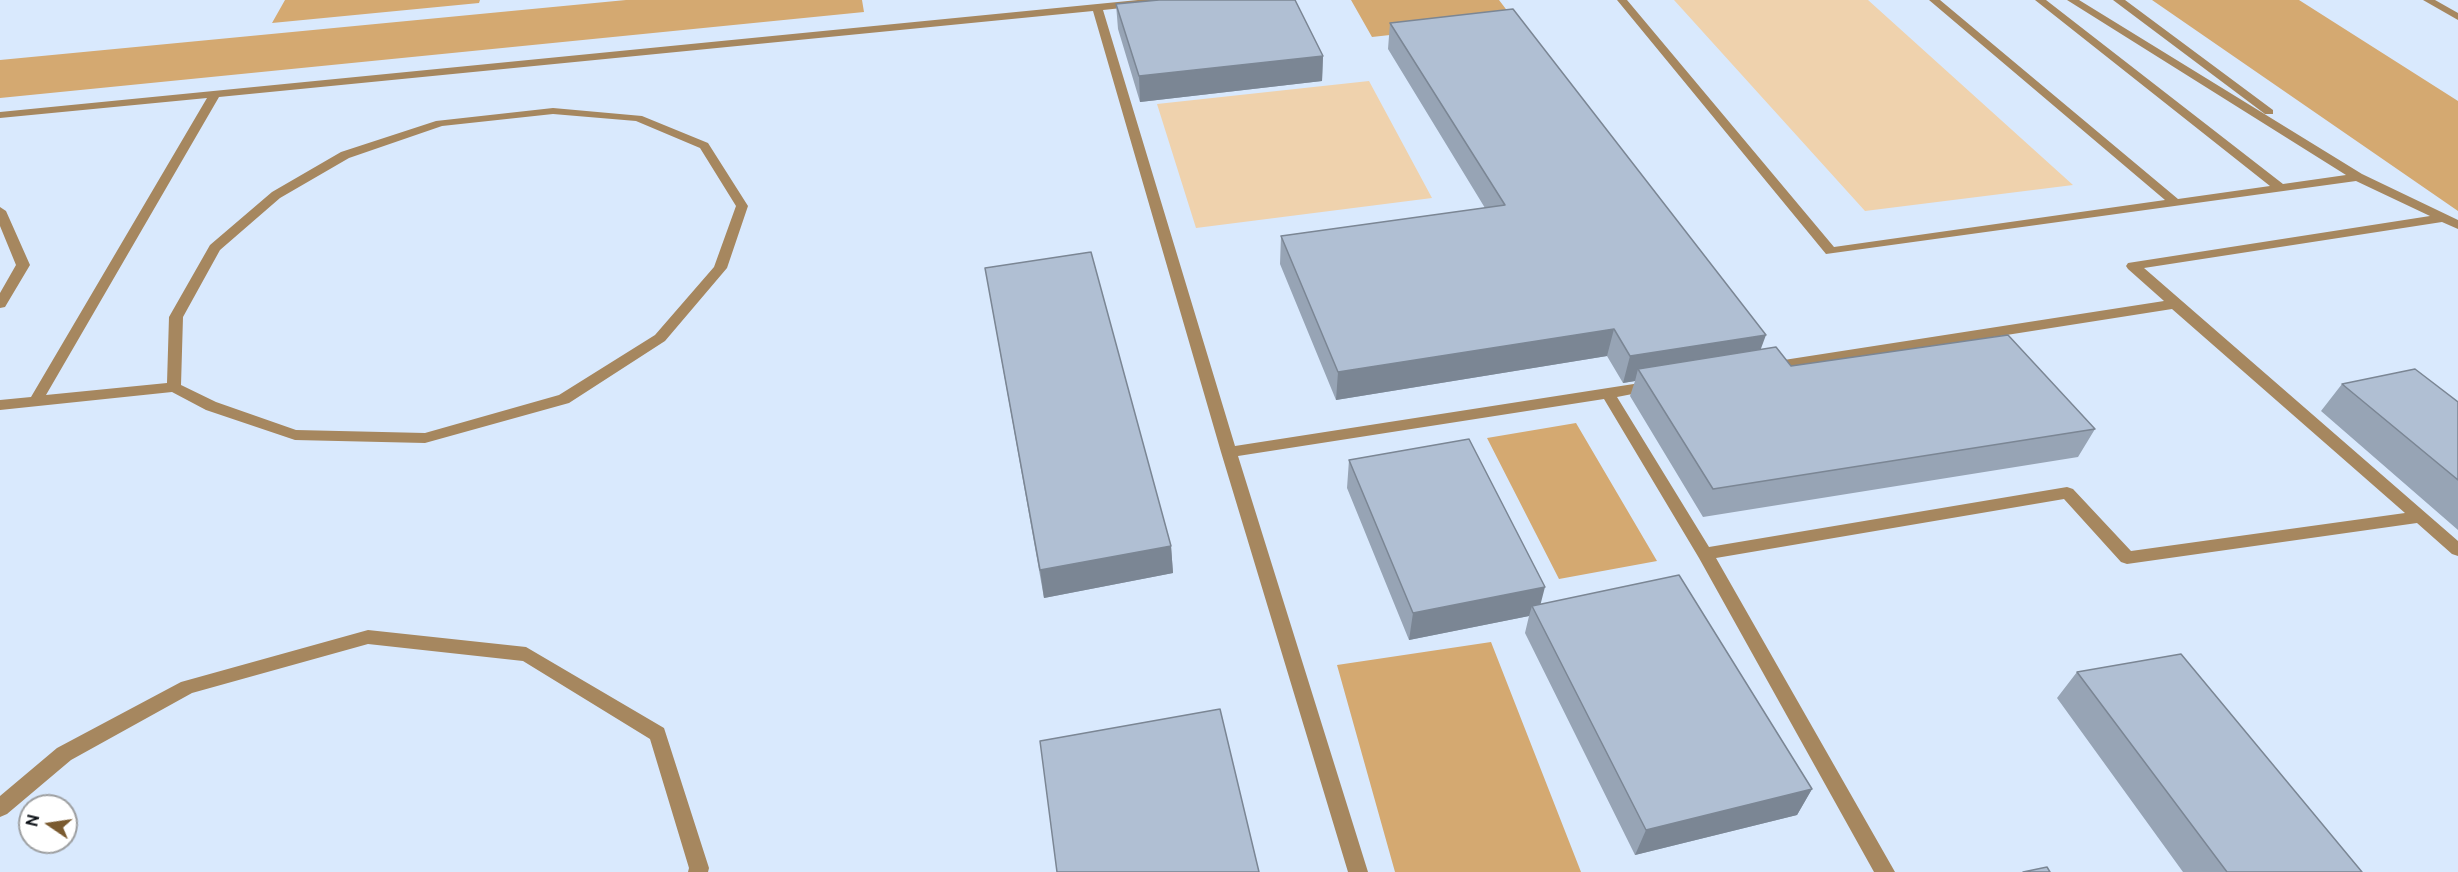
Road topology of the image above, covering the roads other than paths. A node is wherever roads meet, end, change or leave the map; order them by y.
1 (1169, 0) edge
2 (1622, 0) edge
3 (1934, 0) edge
4 (2040, 0) edge
5 (2072, 0) edge
6 (2118, 0) edge
7 (2428, 0) edge
8 (1097, 6) junction
9 (2458, 17) edge
10 (215, 94) junction
11 (0, 115) edge
12 (2358, 177) junction
13 (2281, 188) junction
14 (2176, 203) junction
15 (0, 211) edge
16 (2443, 218) junction
17 (2458, 225) edge
18 (0, 304) edge
19 (2175, 304) junction
20 (1761, 369) edge
21 (1667, 384) edge
22 (174, 387) junction
23 (1608, 393) junction
24 (36, 400) junction
25 (0, 405) edge
26 (1229, 452) junction
27 (2420, 517) junction
28 (2458, 550) edge
29 (1705, 554) junction
30 (0, 808) edge
31 (698, 872) edge
32 (1358, 872) edge
33 (1885, 872) edge

1 - 8 lane
2 - 14 lane
3 - 14 lane
4 - 13 lane
5 - 12 lane
6 - 12 lane
7 - 9 lane
8 - 10 lane
8 - 26 lane
10 - 11 lane
10 - 24 lane
12 - 13 lane
12 - 16 lane
13 - 14 lane
15 - 18 lane
16 - 17 lane
16 - 19 lane
19 - 20 lane
19 - 27 lane
21 - 23 lane
22 - 22 lane
22 - 24 lane
23 - 26 lane
23 - 29 lane
24 - 25 lane
26 - 32 lane
27 - 28 lane
27 - 29 lane
29 - 33 lane
30 - 31 lane

